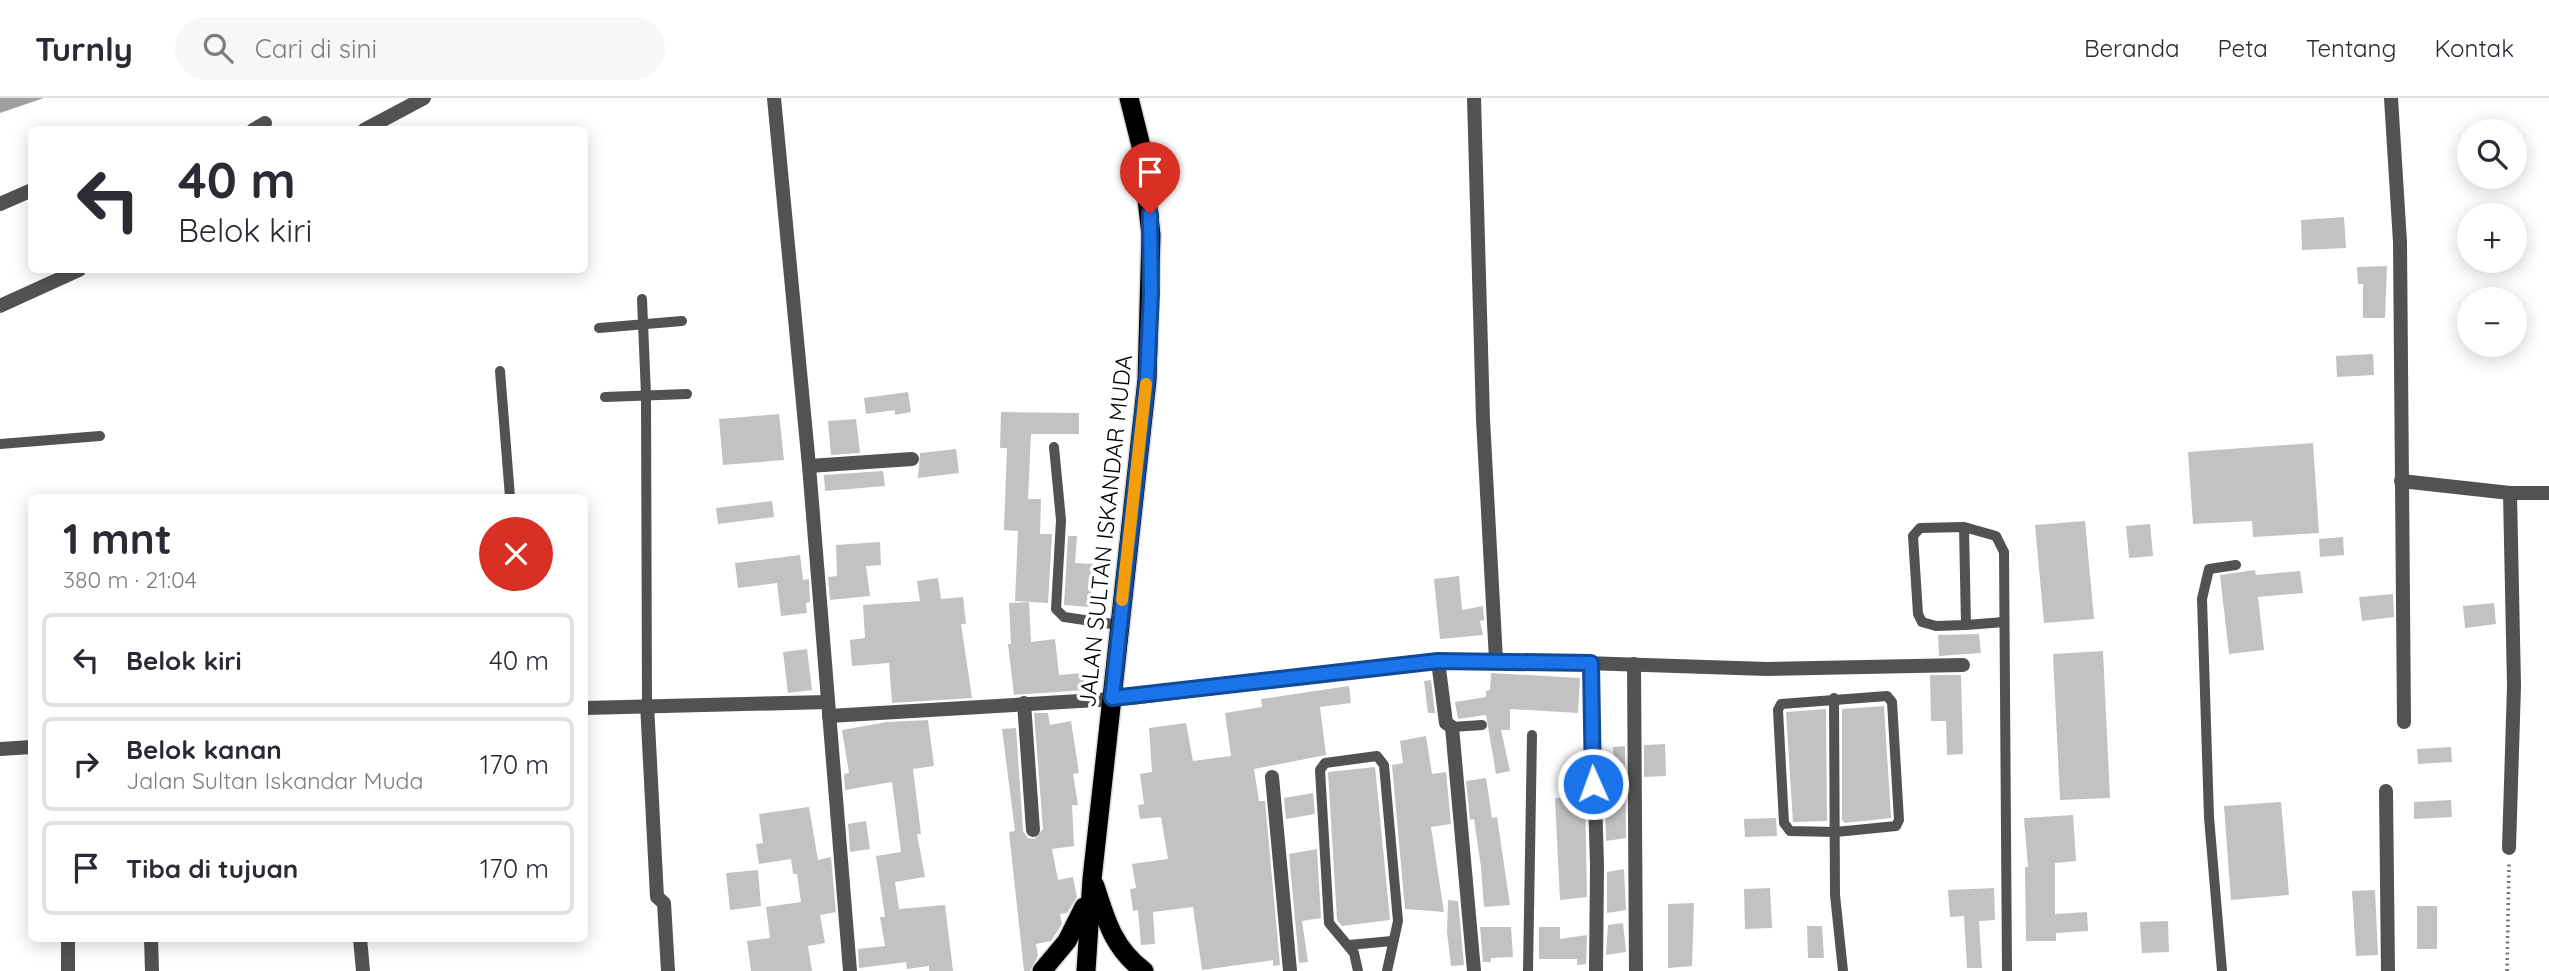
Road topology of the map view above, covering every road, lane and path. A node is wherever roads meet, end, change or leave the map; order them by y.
1 (424, 98) edge
2 (774, 98) edge
3 (1129, 98) edge
4 (1474, 98) edge
5 (2391, 98) edge
6 (372, 126) edge
7 (28, 192) edge
8 (0, 204) edge
9 (72, 273) edge
10 (642, 299) dead end
11 (0, 306) edge
12 (682, 321) dead end
13 (643, 326) junction
14 (599, 328) dead end
15 (500, 371) dead end
16 (687, 394) dead end
17 (646, 395) junction
18 (605, 397) dead end
19 (100, 436) dead end
20 (0, 444) edge
21 (1054, 447) dead end
22 (912, 459) dead end
23 (809, 466) junction
24 (2401, 481) junction
25 (2510, 493) junction
26 (2549, 493) edge
27 (510, 494) edge
28 (1965, 527) junction
29 (2236, 565) dead end
30 (2004, 622) junction
31 (1119, 625) junction
32 (1966, 625) junction
33 (1496, 660) junction
34 (1438, 661) junction
35 (1591, 663) junction
36 (1634, 664) junction
37 (1963, 665) dead end
38 (1112, 698) junction
39 (1834, 698) junction
40 (1024, 702) junction
41 (648, 704) junction
42 (588, 708) edge
43 (829, 709) junction
44 (2404, 722) dead end
45 (1482, 725) dead end
46 (1452, 727) junction
47 (1532, 735) dead end
48 (28, 747) edge
49 (0, 749) edge
50 (1272, 777) dead end
51 (2386, 791) dead end
52 (1033, 830) dead end
53 (1836, 832) junction
54 (2509, 848) joint
55 (1092, 879) junction
56 (1392, 941) junction
57 (68, 942) edge
58 (151, 942) edge
59 (360, 942) edge
60 (1349, 945) junction
61 (68, 971) edge
62 (152, 971) edge
63 (363, 971) edge
64 (668, 971) edge
65 (850, 971) edge
66 (1042, 971) edge
67 (1086, 971) edge
68 (1144, 971) edge
69 (1290, 971) edge
70 (1358, 971) edge
71 (1387, 971) edge
72 (1474, 971) edge
73 (1528, 971) edge
74 (1595, 971) edge
75 (1636, 971) edge
76 (1843, 971) edge
77 (2007, 971) edge
78 (2222, 971) edge
79 (2388, 971) edge
80 (2507, 971) edge

1 - 6 street
2 - 23 street
3 - 31 highway, JALAN SULTAN ISKANDAR MUDA
4 - 33 street
5 - 24 street
7 - 8 street
9 - 11 street
10 - 13 lane
12 - 13 lane
13 - 14 lane
13 - 17 lane
15 - 27 lane
16 - 17 lane
17 - 18 lane
17 - 41 lane
19 - 20 lane
21 - 31 lane
22 - 23 street
23 - 43 street
24 - 25 street
24 - 44 street
25 - 26 street
25 - 54 street
28 - 30 lane
28 - 32 lane
28 - 32 lane
29 - 78 lane
30 - 32 lane
30 - 77 lane
31 - 38 highway, JALAN SULTAN ISKANDAR MUDA
33 - 34 street
33 - 35 street
34 - 38 street
34 - 46 street
35 - 36 street
35 - 74 street
36 - 37 street
36 - 75 street
38 - 40 street
38 - 55 highway, JALAN SULTAN ISKANDAR MUDA
39 - 53 lane
39 - 53 lane
39 - 53 lane
40 - 43 street
40 - 52 street
41 - 42 street
41 - 43 street
41 - 64 street
43 - 65 street
45 - 46 lane
46 - 72 street
47 - 73 lane
48 - 49 street
50 - 69 street
51 - 79 street
53 - 76 lane
54 - 80 path
55 - 66 highway
55 - 67 highway, JALAN SULTAN ISKANDAR MUDA
55 - 68 highway
56 - 60 lane
56 - 60 lane
56 - 71 lane
57 - 61 street
58 - 62 street
59 - 63 street
60 - 70 lane

